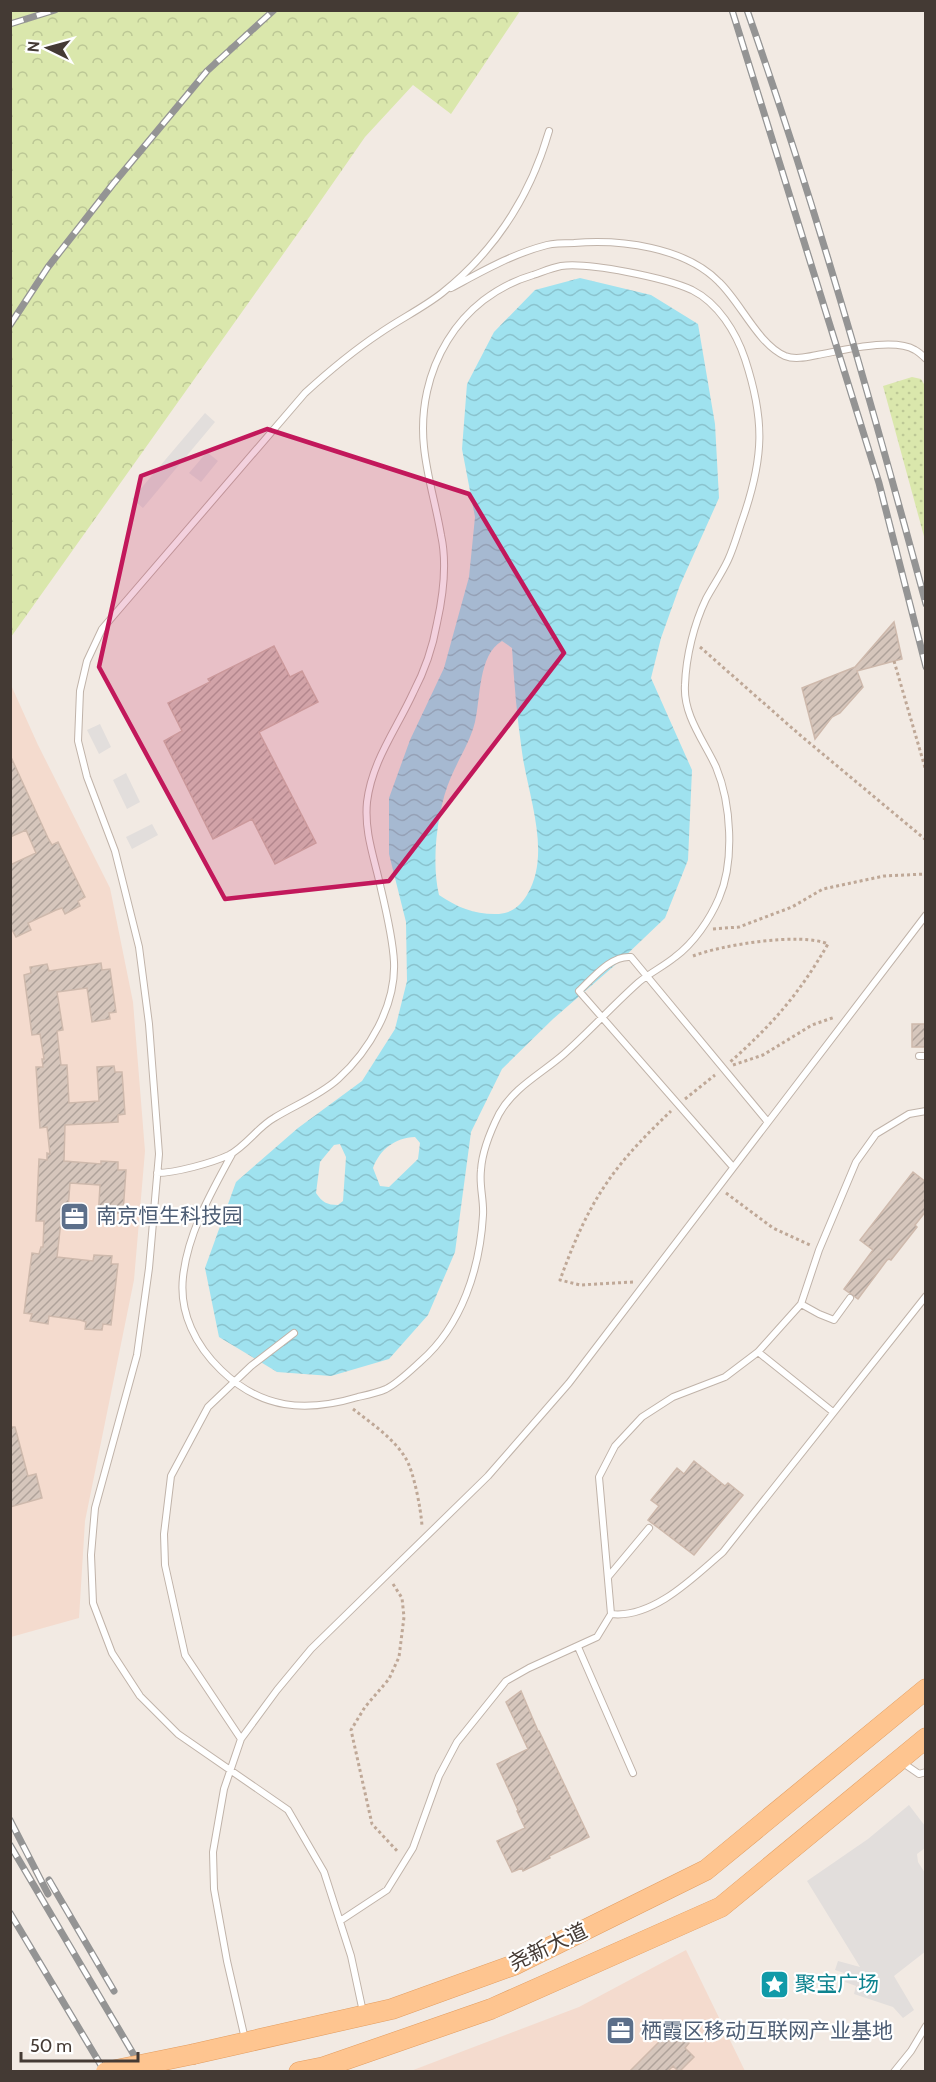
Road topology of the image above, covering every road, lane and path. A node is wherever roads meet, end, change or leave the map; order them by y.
1 (549, 131) dead end
2 (441, 293) junction
3 (926, 359) edge
4 (692, 640) junction
5 (894, 662) dead end
6 (926, 771) edge
7 (926, 840) edge
8 (926, 874) edge
9 (926, 915) edge
10 (703, 926) junction
11 (687, 959) dead end
12 (647, 975) junction
13 (854, 1010) junction
14 (602, 1017) junction
15 (723, 1068) junction
16 (678, 1104) junction
17 (926, 1111) edge
18 (767, 1121) junction
19 (231, 1154) junction
20 (733, 1167) junction
21 (157, 1173) junction
22 (718, 1187) junction
23 (819, 1250) junction
24 (647, 1281) junction
25 (926, 1296) edge
26 (850, 1298) dead end
27 (801, 1304) junction
28 (294, 1333) dead end
29 (758, 1352) junction
30 (234, 1383) junction
31 (344, 1402) junction
32 (833, 1412) junction
33 (649, 1528) dead end
34 (423, 1540) junction
35 (388, 1574) junction
36 (608, 1577) junction
37 (611, 1614) junction
38 (578, 1647) junction
39 (926, 1689) edge
40 (926, 1738) edge
41 (241, 1739) junction
42 (898, 1760) junction
43 (231, 1772) junction
44 (926, 1772) edge
45 (633, 1773) dead end
46 (406, 1860) junction
47 (340, 1921) junction
48 (364, 2016) junction
49 (926, 2026) edge
50 (246, 2042) junction
51 (106, 2072) edge
52 (299, 2072) edge
53 (894, 2072) edge

1 - 2 lane
2 - 3 lane
2 - 21 lane
4 - 7 path
4 - 10 lane
4 - 19 lane
5 - 6 path
8 - 10 path
9 - 13 lane
10 - 12 lane
11 - 15 path
12 - 14 lane
12 - 14 lane
12 - 15 lane
13 - 15 path
13 - 18 lane
14 - 16 lane
14 - 31 lane
15 - 16 path
15 - 18 lane
16 - 20 lane
16 - 24 path
17 - 23 lane
18 - 20 lane
19 - 21 lane
19 - 30 lane
20 - 22 lane
21 - 43 lane
22 - 23 path
22 - 24 lane
23 - 27 lane
24 - 34 lane
25 - 32 lane
26 - 27 lane
27 - 29 lane
28 - 30 lane
29 - 32 lane
29 - 36 lane
30 - 31 lane
30 - 41 lane
31 - 34 path
32 - 37 lane
33 - 36 lane
34 - 35 lane
35 - 41 lane
35 - 46 path
36 - 37 lane
37 - 38 lane
38 - 45 lane
38 - 46 lane
39 - 48 main road, 尧新大道
40 - 42 main road, 尧新大道
41 - 43 lane
42 - 44 lane
42 - 52 main road, 尧新大道
43 - 47 lane
43 - 50 lane
46 - 47 lane
47 - 48 lane
48 - 50 main road, 尧新大道
49 - 53 lane
50 - 51 main road, 尧新大道, bridge

